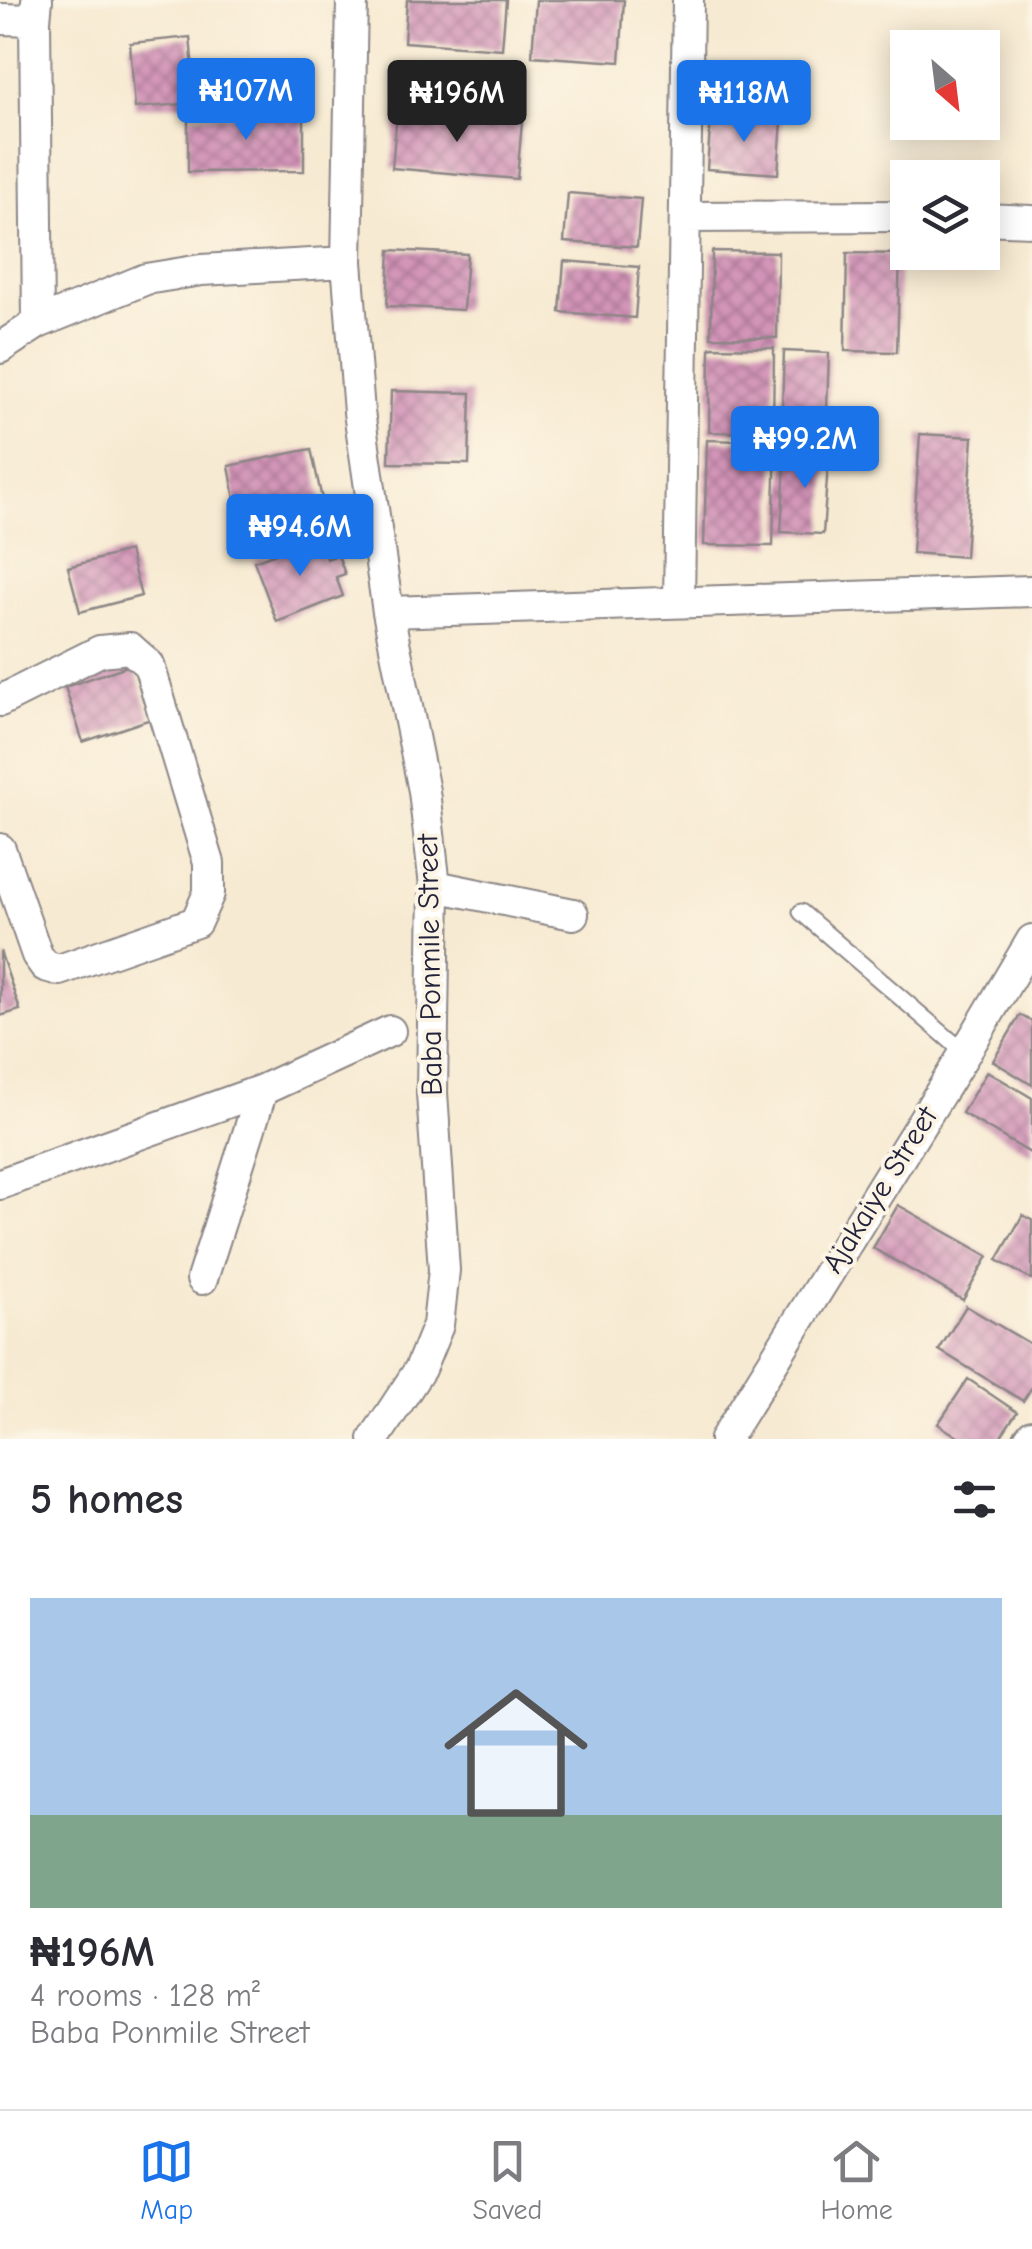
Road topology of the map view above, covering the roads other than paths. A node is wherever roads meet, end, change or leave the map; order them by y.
1 (352, 0) edge
2 (688, 0) edge
3 (36, 10) edge
4 (0, 19) edge
5 (890, 216) edge
6 (684, 217) junction
7 (1000, 220) edge
8 (1032, 221) edge
9 (347, 262) junction
10 (38, 323) junction
11 (0, 348) edge
12 (1032, 591) edge
13 (679, 602) junction
14 (388, 612) junction
15 (0, 701) edge
16 (0, 848) edge
17 (435, 886) junction
18 (801, 912) dead end
19 (572, 914) dead end
20 (1032, 940) edge
21 (390, 1031) dead end
22 (965, 1053) junction
23 (262, 1090) junction
24 (0, 1184) edge
25 (202, 1279) dead end
26 (374, 1439) edge
27 (725, 1439) edge

1 - 9 street, Baba Ponmile Street
2 - 6 street
3 - 4 street
3 - 10 street
5 - 6 street
6 - 13 street
7 - 8 street
9 - 10 street
9 - 14 street, Baba Ponmile Street
10 - 11 street
12 - 13 street
13 - 14 street
14 - 17 street, Baba Ponmile Street
15 - 16 street
17 - 19 street
17 - 26 street, Baba Ponmile Street
18 - 22 lane
20 - 22 street, Ajakaiye Street
21 - 23 street
22 - 27 street, Ajakaiye Street
23 - 24 street
23 - 25 street

